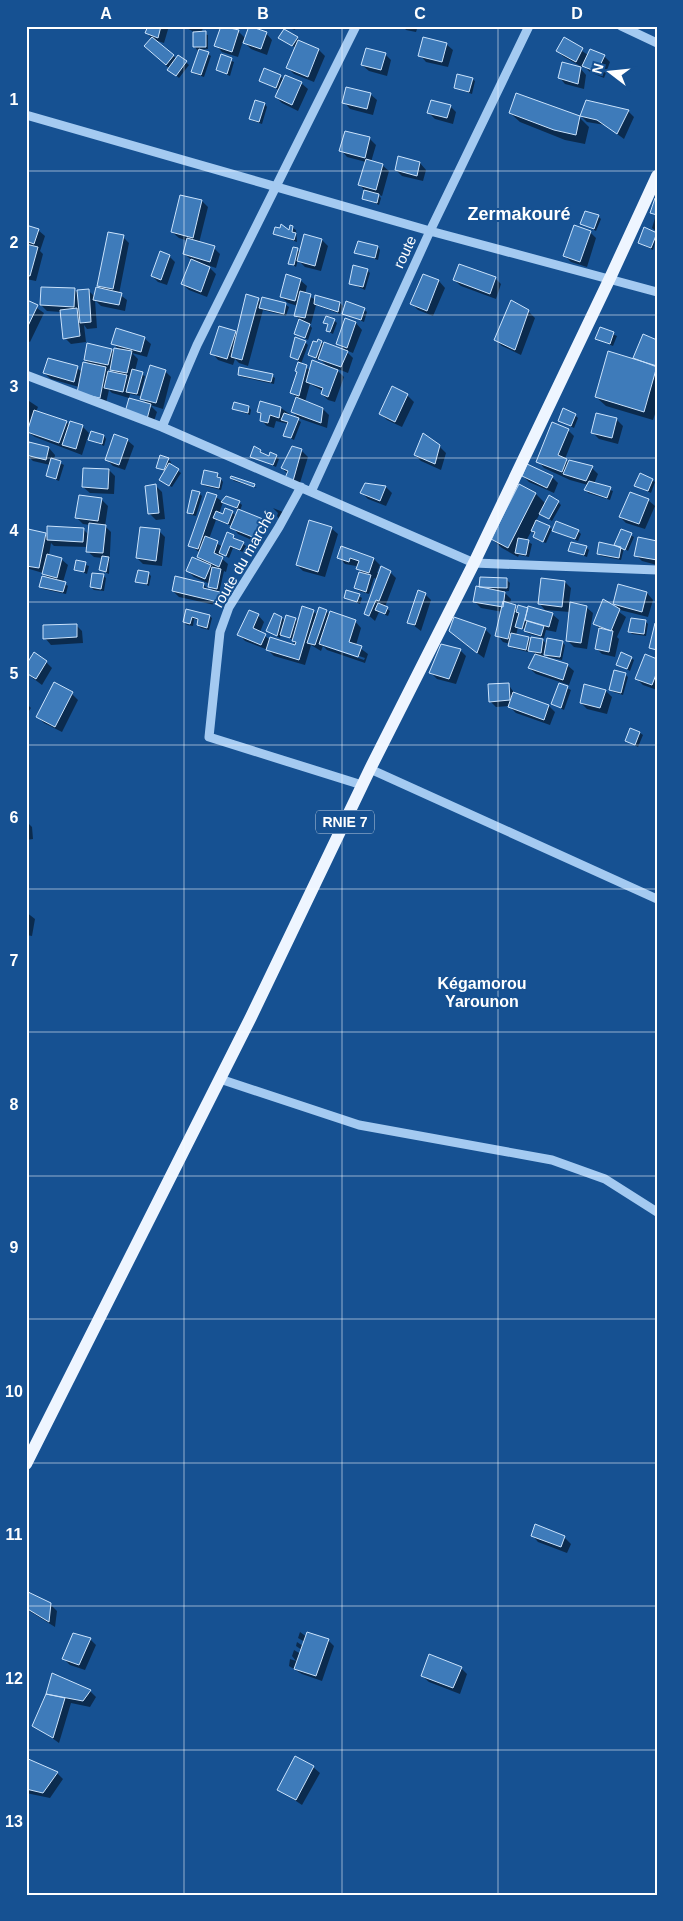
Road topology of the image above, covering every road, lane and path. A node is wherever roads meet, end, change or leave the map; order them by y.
1 (356, 26) edge
2 (529, 26) edge
3 (621, 26) edge
4 (657, 43) edge
5 (26, 115) edge
6 (657, 176) edge
7 (276, 185) junction
8 (430, 231) junction
9 (610, 278) junction
10 (657, 292) edge
11 (26, 375) edge
12 (162, 427) junction
13 (301, 487) junction
14 (311, 492) junction
15 (474, 563) junction
16 (657, 570) edge
17 (370, 769) junction
18 (362, 785) junction
19 (657, 899) edge
20 (220, 1079) junction
21 (657, 1212) edge
22 (26, 1464) edge

1 - 7 street
2 - 8 street, route
3 - 4 street
5 - 7 street
6 - 9 main road, RNIE 7
7 - 8 street
7 - 12 street
8 - 9 street
8 - 14 street, route
9 - 10 street
9 - 15 main road, RNIE 7
11 - 12 street
12 - 13 street
13 - 14 street
13 - 18 street, route du marché
14 - 15 street
15 - 16 street
15 - 17 main road, RNIE 7
17 - 18 main road, RNIE 7
17 - 19 street
18 - 20 main road, RNIE 7
20 - 21 street
20 - 22 main road, RNIE 7

